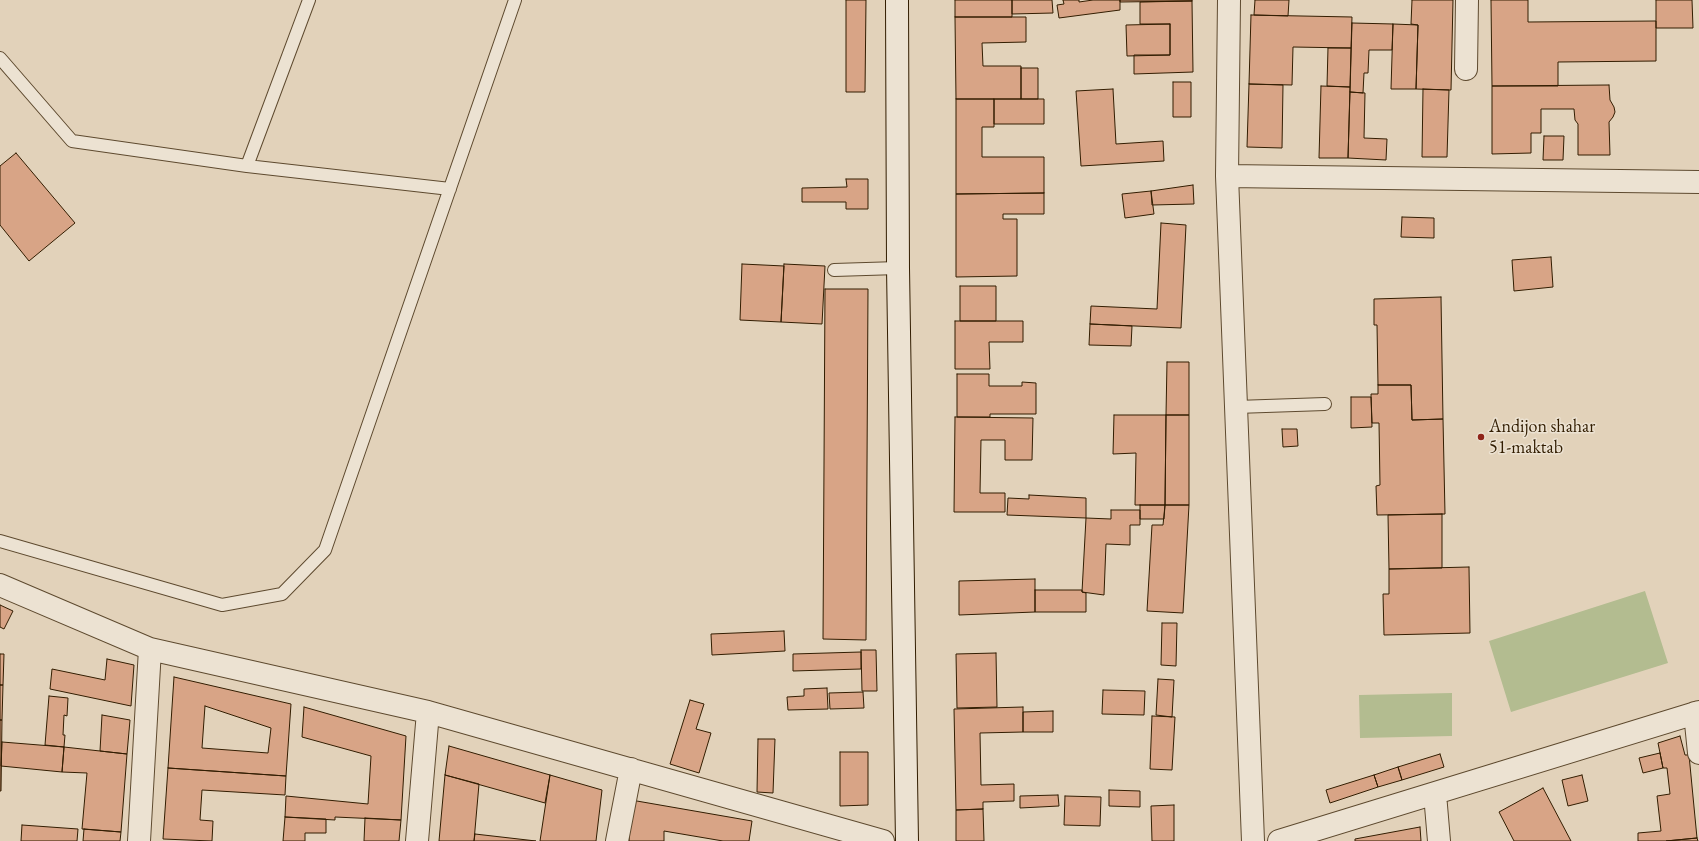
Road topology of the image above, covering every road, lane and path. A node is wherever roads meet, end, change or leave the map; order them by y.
1 (309, 0) edge
2 (515, 0) edge
3 (897, 0) edge
4 (1229, 0) edge
5 (1467, 0) edge
6 (0, 58) edge
7 (1466, 69) dead end
8 (247, 166) junction
9 (1227, 176) junction
10 (1699, 182) edge
11 (450, 189) junction
12 (898, 268) junction
13 (834, 270) dead end
14 (1325, 404) dead end
15 (1236, 407) junction
16 (0, 541) edge
17 (0, 585) edge
18 (150, 649) junction
19 (428, 712) junction
20 (1697, 712) edge
21 (1699, 753) edge
22 (631, 770) junction
23 (1435, 794) junction
24 (139, 841) edge
25 (416, 841) edge
26 (617, 841) edge
27 (883, 841) edge
28 (907, 841) edge
29 (1253, 841) edge
30 (1279, 841) edge
31 (1439, 841) edge

1 - 8 lane
2 - 11 lane
3 - 12 street
4 - 9 street
5 - 7 street
6 - 8 lane
8 - 11 lane
9 - 10 street
9 - 15 street
11 - 16 lane
12 - 13 lane
12 - 28 street
14 - 15 lane
15 - 29 street
17 - 18 street
18 - 19 street
18 - 24 street
19 - 22 street
19 - 25 street
20 - 21 street
20 - 23 street
22 - 26 street
22 - 27 street
23 - 30 street
23 - 31 street

